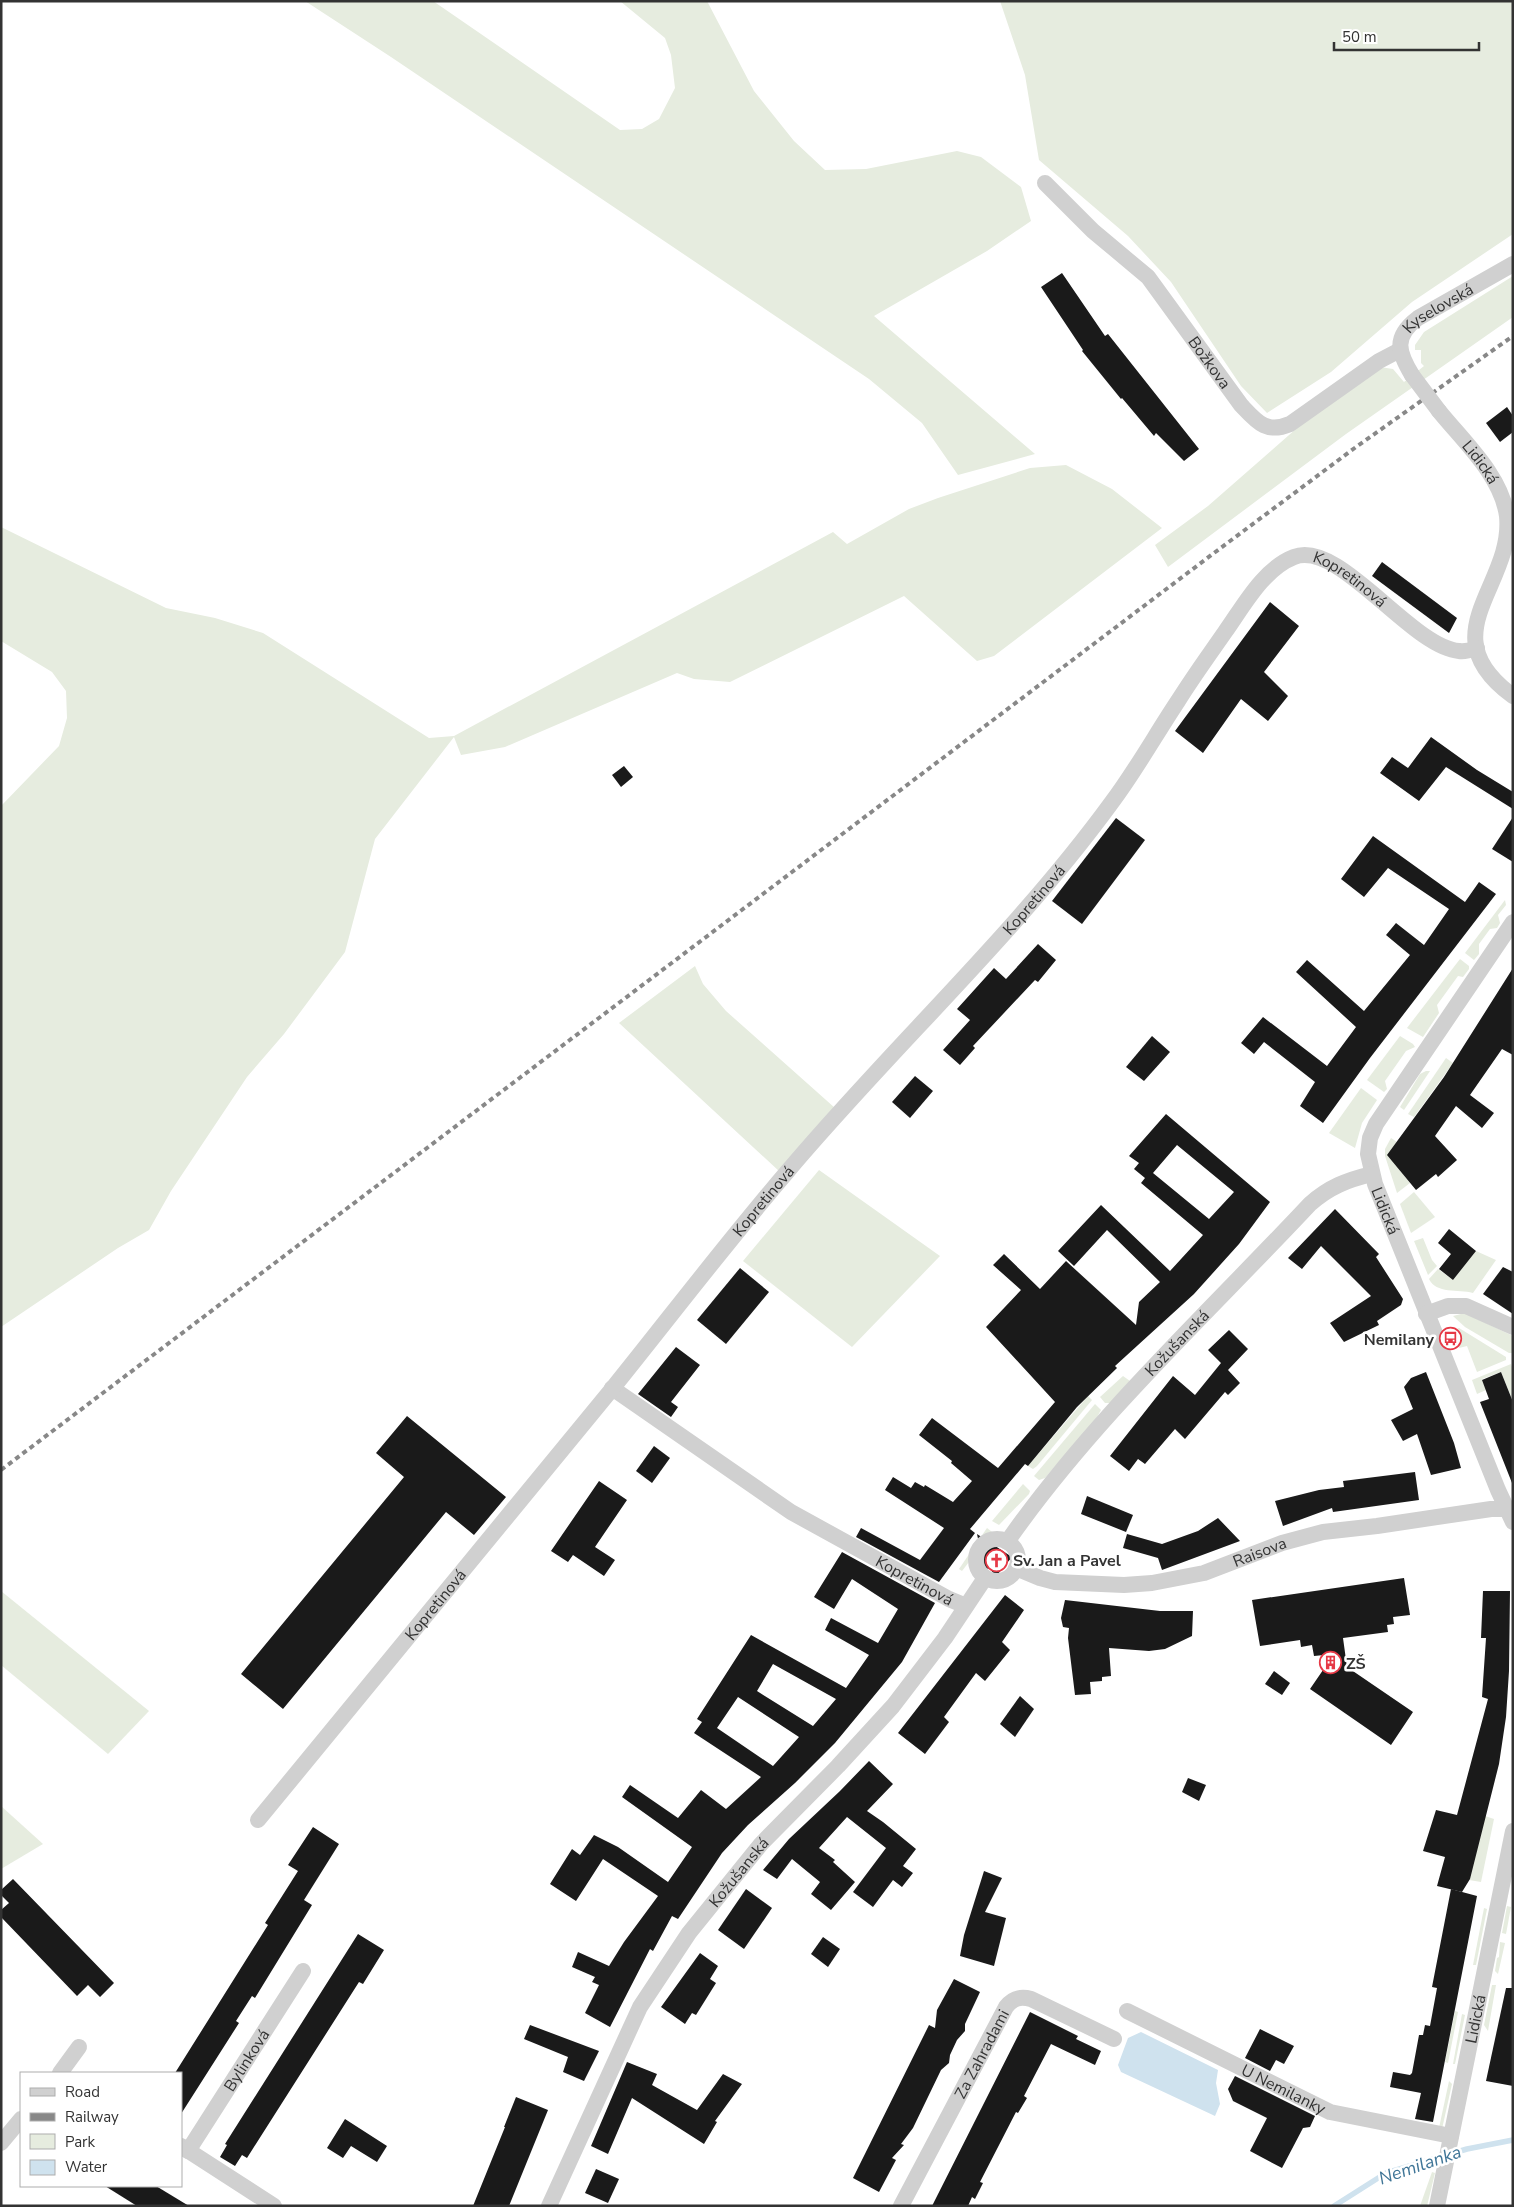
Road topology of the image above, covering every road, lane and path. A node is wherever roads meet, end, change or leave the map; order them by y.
1 (1045, 184) dead end
2 (1513, 264) edge
3 (1400, 350) junction
4 (1412, 376) joint
5 (1510, 539) edge
6 (1477, 648) junction
7 (1513, 696) edge
8 (1513, 922) edge
9 (1372, 1174) junction
10 (1426, 1314) junction
11 (1513, 1327) edge
12 (612, 1388) junction
13 (1511, 1514) edge
14 (1007, 1542) junction
15 (1016, 1568) junction
16 (985, 1578) junction
17 (966, 1606) junction
18 (258, 1820) dead end
19 (1513, 1831) edge
20 (303, 1971) dead end
21 (1126, 2011) dead end
22 (1114, 2039) dead end
23 (79, 2047) dead end
24 (63, 2072) edge
25 (20, 2120) edge
26 (1451, 2137) junction
27 (1, 2143) edge
28 (185, 2149) edge
29 (274, 2206) edge
30 (550, 2206) edge
31 (901, 2206) edge
32 (1437, 2206) edge

1 - 3 street, Božkova
2 - 3 street, Kyselovská
3 - 4 street, Kyselovská
4 - 5 street, Lidická, bridge
5 - 6 street, Lidická
6 - 7 street, Lidická
6 - 12 street, Kopretinová
8 - 9 street, Lidická
9 - 10 street, Lidická
9 - 14 street, Kožušanská
10 - 11 street
10 - 13 street, Lidická
12 - 17 street, Kopretinová
12 - 18 street, Kopretinová
13 - 15 street, Raisova
14 - 15 street
14 - 16 street
15 - 16 street
16 - 17 street, Kožušanská
17 - 30 street, Kožušanská
19 - 26 street, Lidická
20 - 28 street, Bylinková
21 - 26 street, U Nemilanky
22 - 31 street, Za Zahradami
23 - 24 street
25 - 27 street
26 - 32 street, Lidická
28 - 29 street

